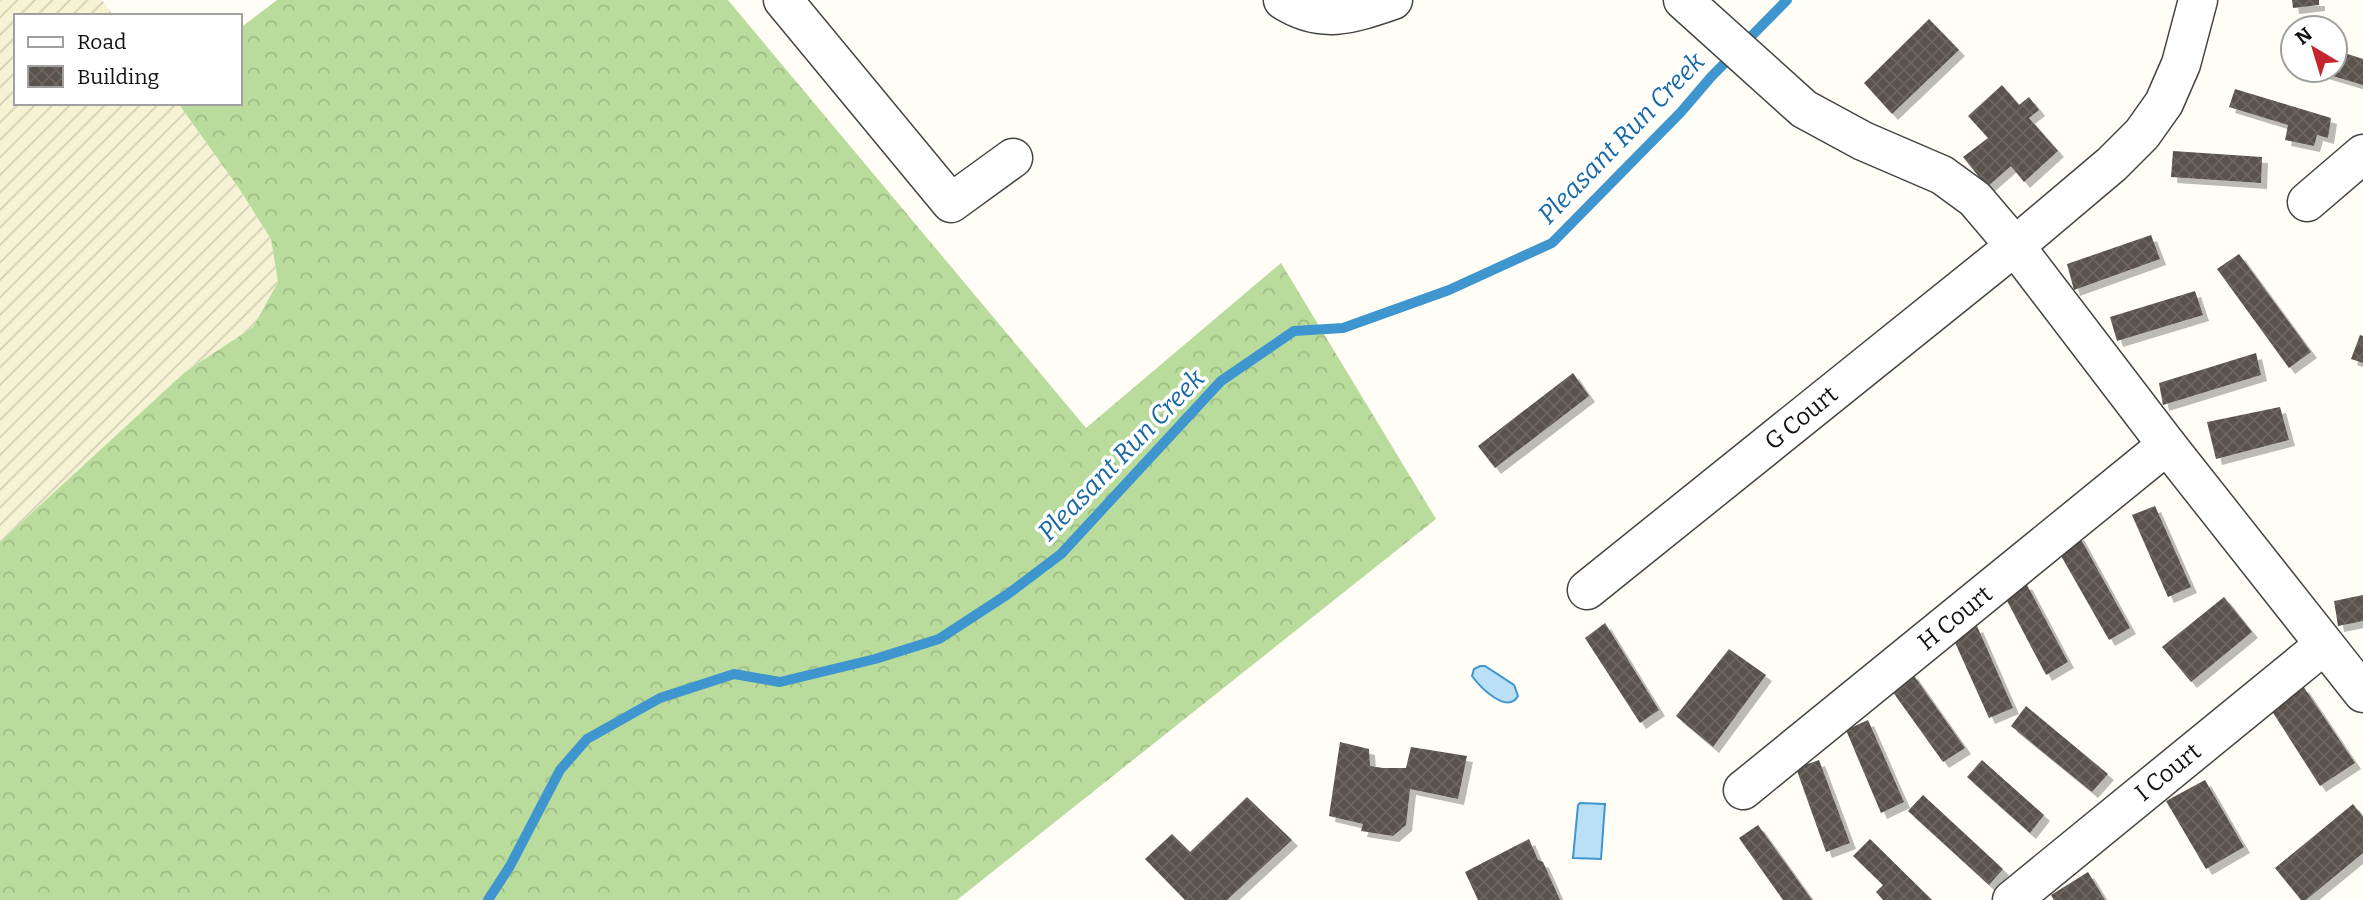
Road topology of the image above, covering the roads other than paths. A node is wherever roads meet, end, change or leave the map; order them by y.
1 (783, 0) edge
2 (1393, 0) edge
3 (2198, 0) edge
4 (1690, 6) edge
5 (1296, 7) edge
6 (2363, 154) edge
7 (1013, 158) dead end
8 (2307, 202) dead end
9 (2015, 246) junction
10 (2167, 445) junction
11 (1587, 590) dead end
12 (2324, 645) junction
13 (2363, 693) edge
14 (1742, 790) dead end
15 (2012, 900) edge

1 - 7 street
2 - 5 street
3 - 9 street, G Court
4 - 9 street
6 - 8 street
9 - 10 street
9 - 11 street, G Court
10 - 12 street
10 - 14 street, H Court
12 - 13 street
12 - 15 street, I Court

